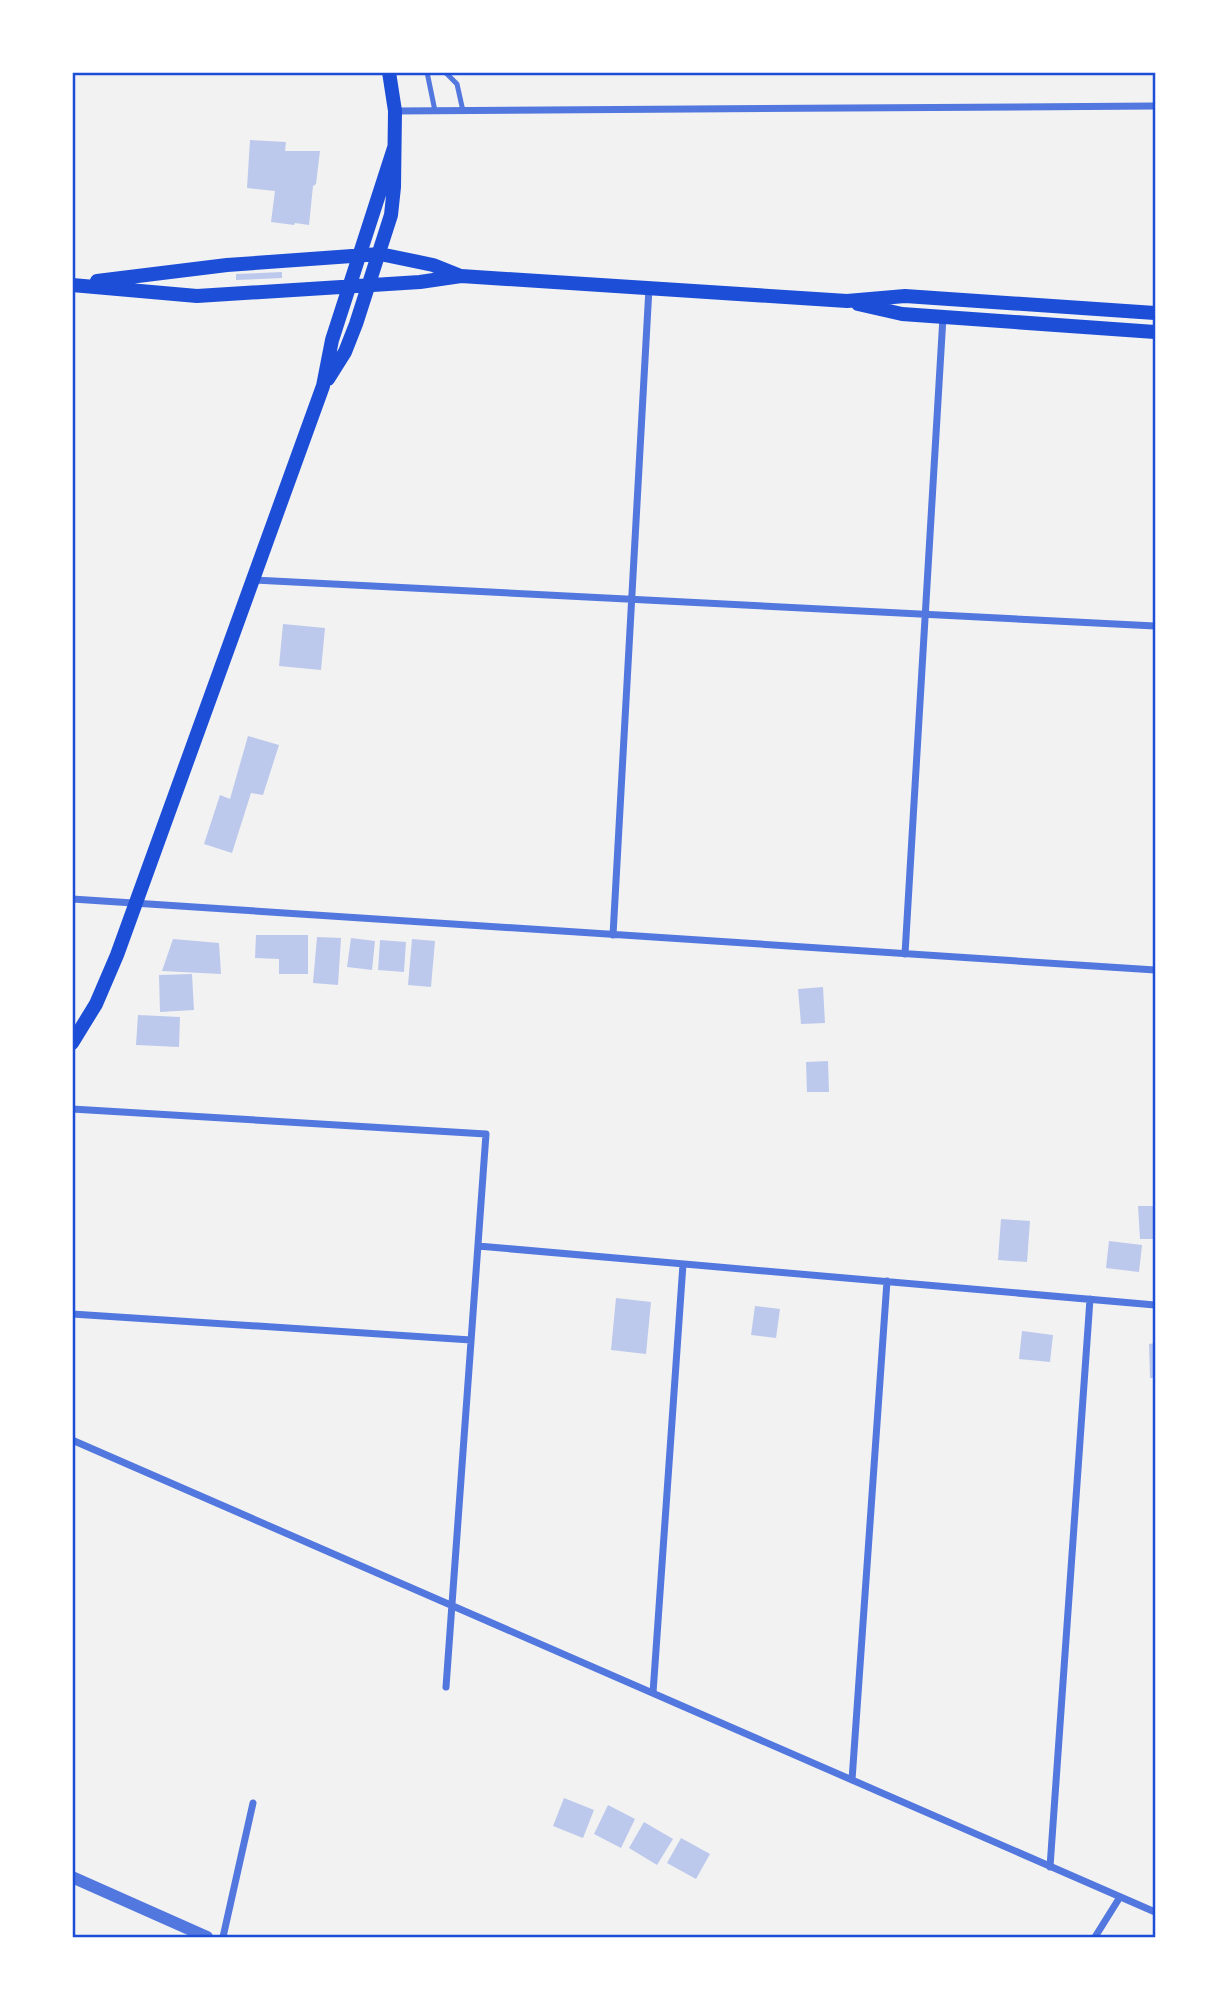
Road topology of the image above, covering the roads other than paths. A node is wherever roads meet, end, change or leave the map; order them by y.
1 (390, 72) edge
2 (427, 72) edge
3 (445, 72) edge
4 (1155, 106) edge
5 (395, 111) junction
6 (435, 111) junction
7 (463, 111) junction
8 (394, 148) junction
9 (380, 254) junction
10 (359, 256) junction
11 (461, 276) junction
12 (370, 284) junction
13 (72, 285) edge
14 (350, 285) junction
15 (649, 288) junction
16 (847, 302) junction
17 (1155, 313) edge
18 (943, 317) junction
19 (1155, 332) edge
20 (323, 386) junction
21 (253, 580) junction
22 (632, 599) junction
23 (925, 614) junction
24 (1155, 626) edge
25 (72, 899) edge
26 (136, 904) junction
27 (613, 935) junction
28 (905, 954) junction
29 (1155, 970) edge
30 (72, 1043) edge
31 (72, 1109) edge
32 (478, 1246) junction
33 (683, 1264) junction
34 (887, 1281) junction
35 (1090, 1299) junction
36 (1155, 1305) edge
37 (72, 1314) edge
38 (471, 1340) junction
39 (72, 1440) edge
40 (452, 1605) junction
41 (446, 1687) dead end
42 (653, 1693) junction
43 (852, 1780) junction
44 (253, 1803) dead end
45 (1050, 1867) junction
46 (72, 1877) edge
47 (1121, 1897) junction
48 (1155, 1912) edge
49 (207, 1937) edge
50 (223, 1937) edge
51 (1095, 1937) edge

1 - 5 main road
2 - 6 lane
3 - 7 lane
4 - 7 street
5 - 6 street
5 - 8 main road
6 - 7 street
8 - 9 main road
8 - 10 main road
9 - 10 main road
9 - 11 main road
9 - 12 main road
10 - 13 main road
10 - 14 main road
11 - 12 main road
11 - 15 main road
12 - 14 main road
12 - 20 main road
13 - 14 main road
14 - 20 main road
15 - 16 main road
15 - 22 street
16 - 17 main road
16 - 18 main road
18 - 19 main road
18 - 23 street
20 - 21 main road
21 - 22 street
21 - 26 main road
22 - 23 street
22 - 27 street
23 - 24 street
23 - 28 street
25 - 26 street
26 - 27 street
26 - 30 main road
27 - 28 street
28 - 29 street
31 - 32 street
32 - 33 street
32 - 38 street
33 - 34 street
33 - 42 street
34 - 35 street
34 - 43 street
35 - 36 street
35 - 45 street
37 - 38 street
38 - 40 street
39 - 40 street
40 - 41 street
40 - 42 street
42 - 43 street
43 - 45 street
44 - 50 street
45 - 47 street
46 - 49 street
47 - 48 street
47 - 51 street

